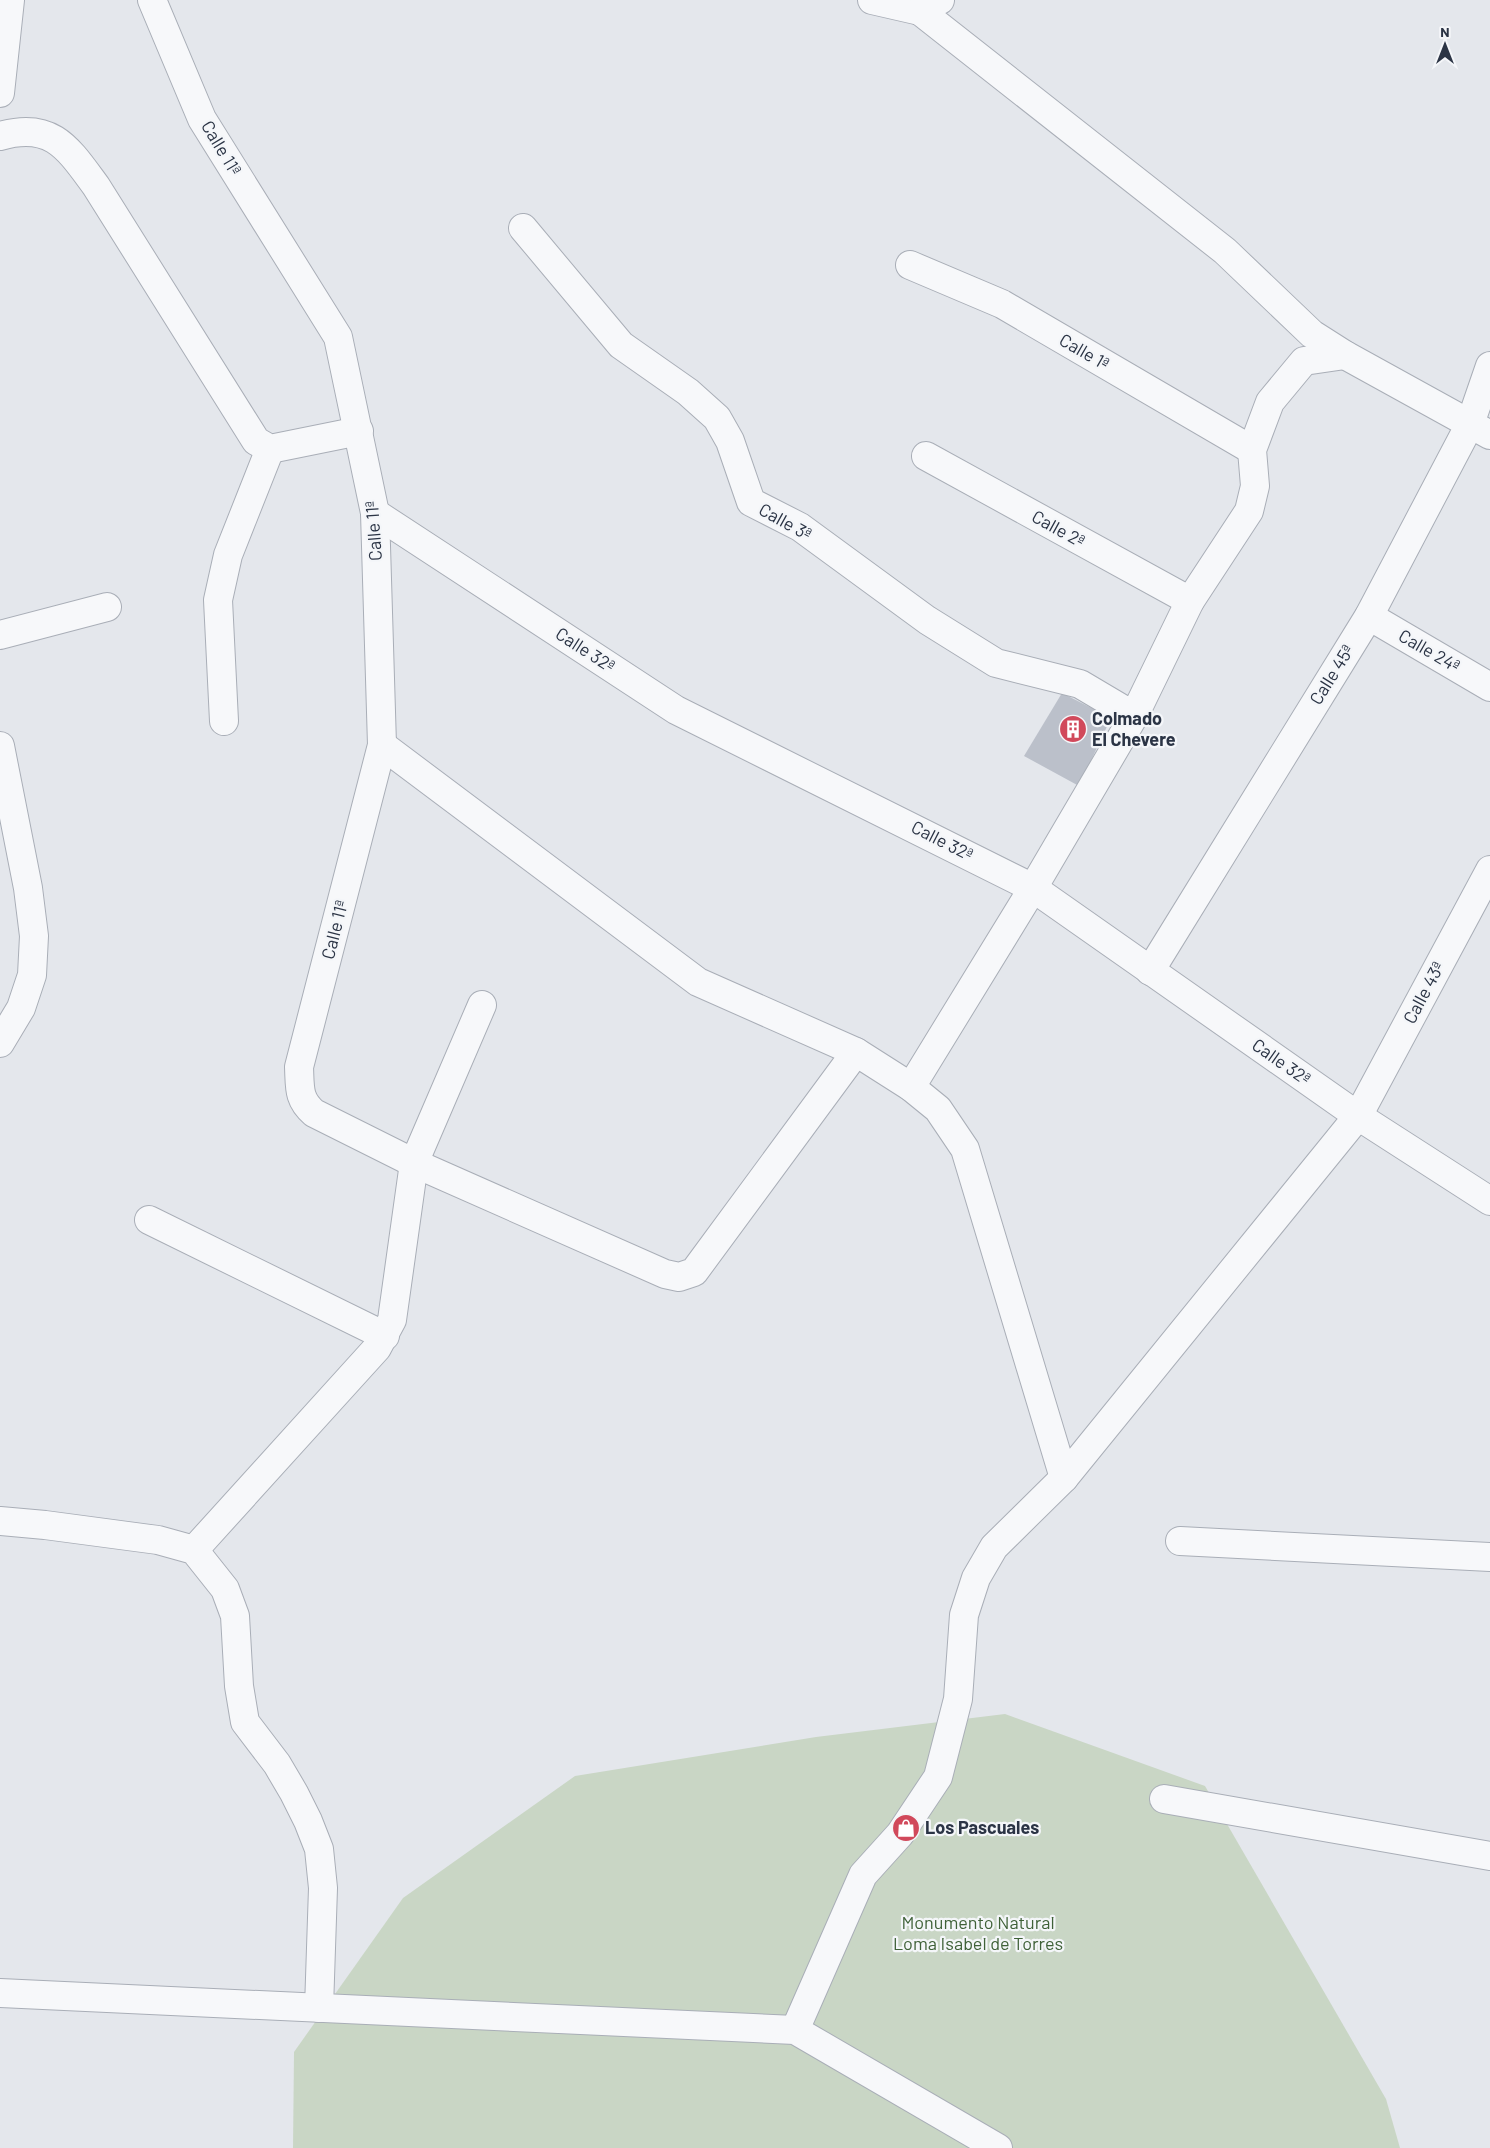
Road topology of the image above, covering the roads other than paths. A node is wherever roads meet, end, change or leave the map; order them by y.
1 (10, 0) edge
2 (152, 0) edge
3 (872, 0) edge
4 (930, 5) edge
5 (0, 93) edge
6 (0, 136) edge
7 (523, 228) dead end
8 (910, 265) dead end
9 (1345, 355) junction
10 (1490, 366) edge
11 (1480, 429) edge
12 (359, 431) junction
13 (270, 449) junction
14 (1252, 450) junction
15 (926, 456) dead end
16 (375, 513) junction
17 (1190, 601) junction
18 (107, 607) dead end
19 (1369, 616) junction
20 (0, 636) edge
21 (1490, 687) edge
22 (1134, 716) junction
23 (224, 721) dead end
24 (382, 745) junction
25 (0, 746) edge
26 (1490, 870) edge
27 (1033, 888) junction
28 (1150, 970) junction
29 (482, 1005) dead end
30 (0, 1043) edge
31 (856, 1052) junction
32 (911, 1087) junction
33 (1358, 1116) junction
34 (414, 1163) junction
35 (1490, 1201) edge
36 (149, 1220) dead end
37 (385, 1336) junction
38 (1064, 1478) junction
39 (0, 1521) edge
40 (1180, 1541) dead end
41 (194, 1550) junction
42 (1490, 1557) edge
43 (1164, 1799) dead end
44 (1490, 1856) edge
45 (0, 1993) edge
46 (319, 2008) junction
47 (795, 2030) junction
48 (998, 2148) edge

1 - 5 street
2 - 12 street, Calle 11ª
3 - 4 street
4 - 9 street
6 - 13 street
7 - 22 street, Calle 3ª
8 - 14 street, Calle 1ª
9 - 11 street
9 - 14 street
10 - 11 street, Calle 45ª
11 - 19 street, Calle 45ª
12 - 13 street
12 - 16 street, Calle 11ª
13 - 23 street
14 - 17 street
15 - 17 street, Calle 2ª
16 - 24 street, Calle 11ª
16 - 27 street, Calle 32ª
17 - 22 street
18 - 20 street
19 - 21 street, Calle 24ª
19 - 28 street, Calle 45ª
22 - 27 street
24 - 31 street
24 - 34 street, Calle 11ª
25 - 30 street
26 - 33 street, Calle 43ª
27 - 28 street, Calle 32ª
27 - 32 street
28 - 33 street, Calle 32ª
29 - 34 street
31 - 32 street
31 - 34 street
32 - 38 street
33 - 35 street, Calle 32ª
33 - 38 street, Calle 43ª
34 - 37 street
36 - 37 street
37 - 41 street
38 - 47 street, Calle 43ª
39 - 41 street
40 - 42 street
41 - 46 street
43 - 44 street
45 - 46 street
46 - 47 street
47 - 48 street

